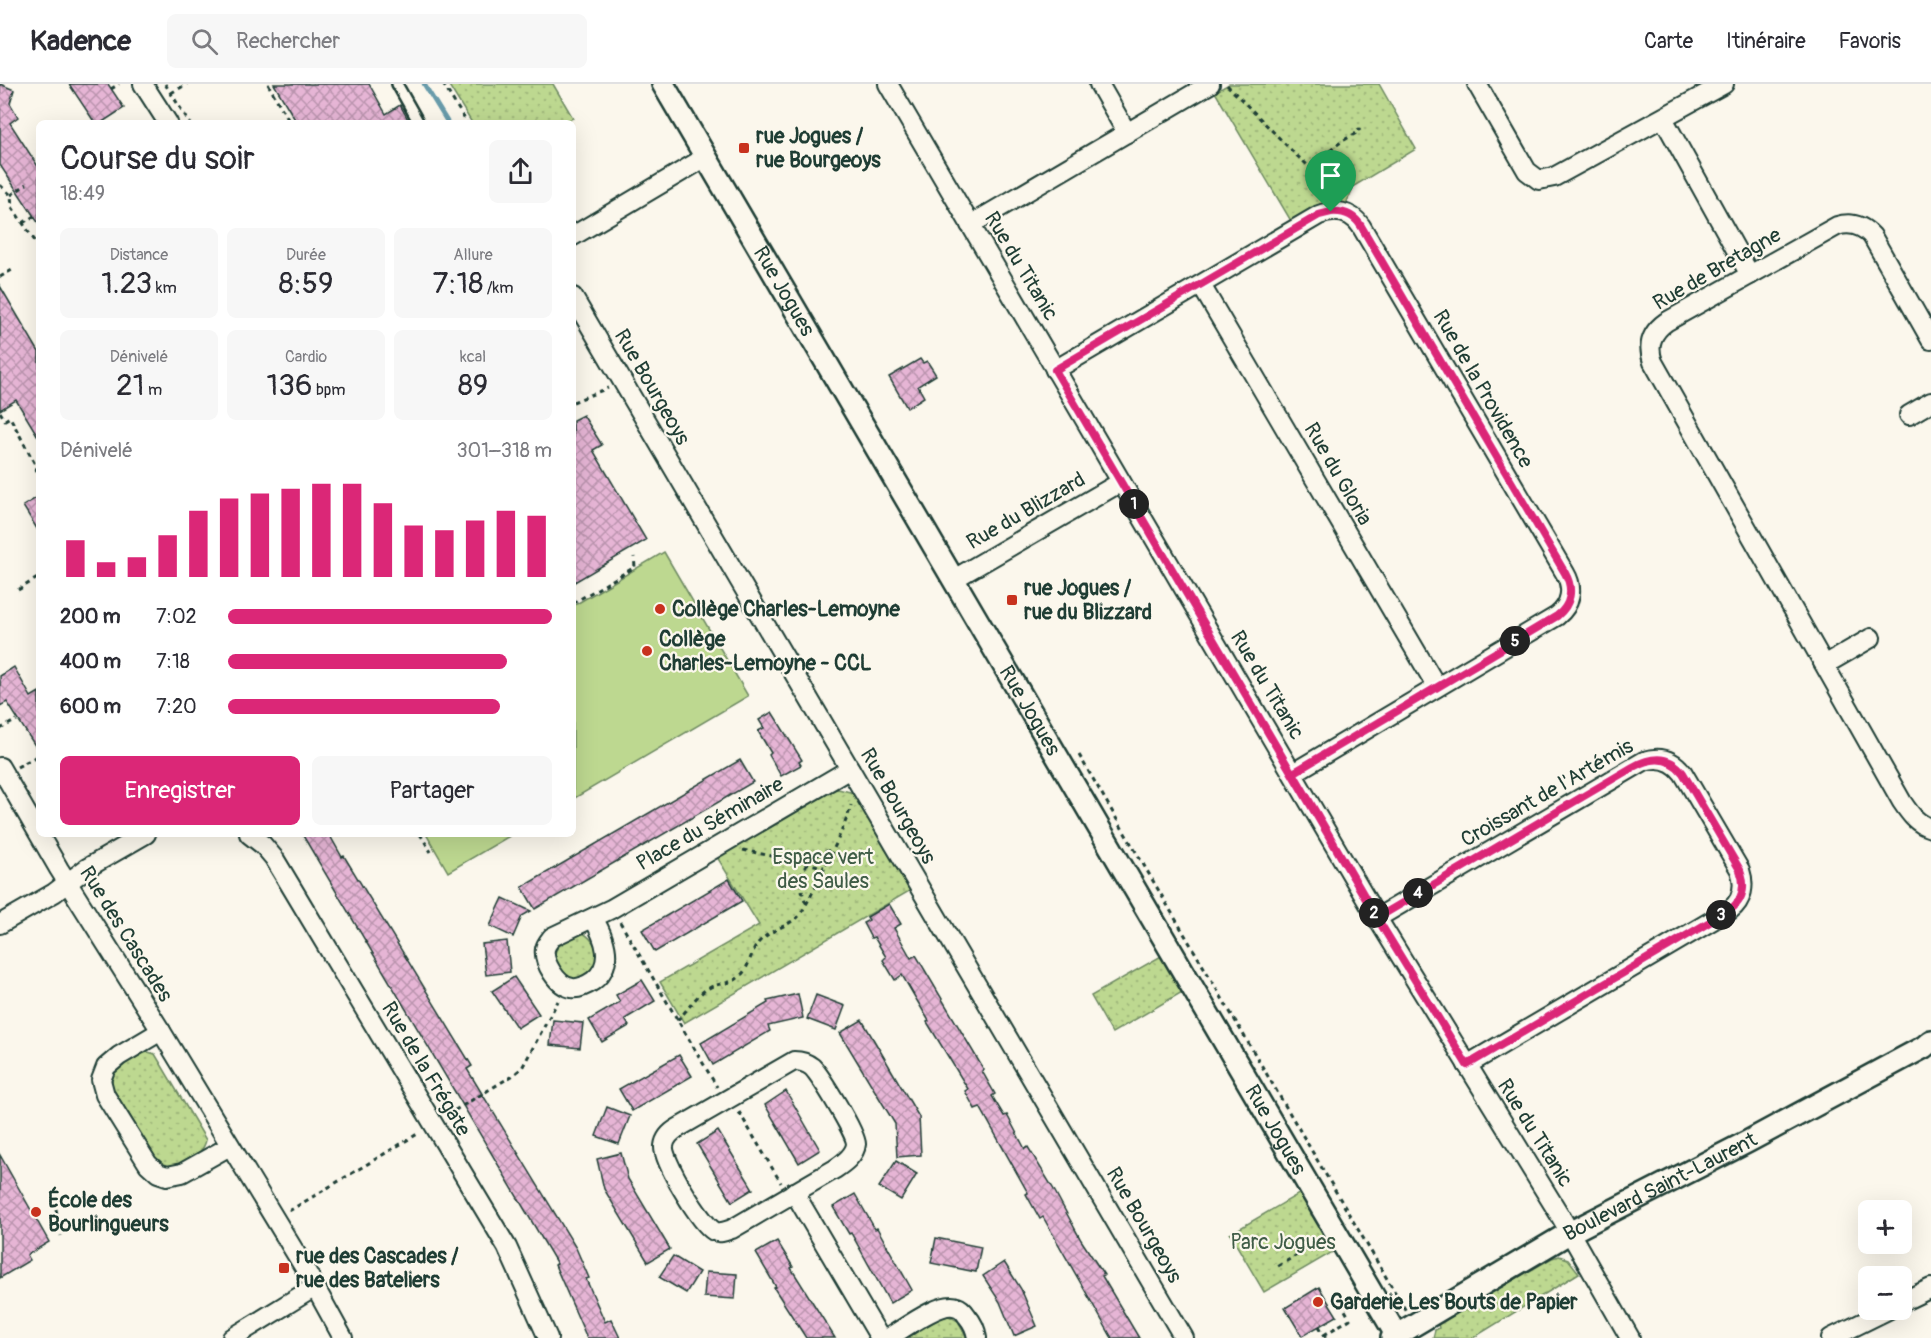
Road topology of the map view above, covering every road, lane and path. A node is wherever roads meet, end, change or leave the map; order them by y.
1 (119, 84) edge
2 (143, 84) edge
3 (165, 84) edge
4 (187, 84) edge
5 (268, 84) edge
6 (396, 84) edge
7 (443, 84) edge
8 (663, 84) edge
9 (888, 84) edge
10 (1099, 84) edge
11 (1234, 84) edge
12 (1477, 84) edge
13 (1724, 84) edge
14 (1222, 86) edge
15 (111, 89) dead end
16 (171, 93) junction
17 (1663, 118) junction
18 (166, 120) edge
19 (188, 120) edge
20 (288, 120) edge
21 (417, 120) edge
22 (465, 120) edge
23 (1358, 128) dead end
24 (1127, 133) junction
25 (1334, 139) dead end
26 (1338, 143) junction
27 (706, 157) junction
28 (1319, 175) junction
29 (27, 184) dead end
30 (0, 185) edge
31 (11, 195) junction
32 (1328, 202) dead end
33 (34, 216) dead end
34 (23, 223) junction
35 (970, 225) junction
36 (576, 234) edge
37 (36, 242) edge
38 (12, 270) dead end
39 (1750, 275) junction
40 (0, 277) edge
41 (1201, 285) junction
42 (576, 302) edge
43 (1931, 340) edge
44 (1055, 370) junction
45 (615, 385) dead end
46 (576, 401) edge
47 (1931, 402) edge
48 (0, 412) edge
49 (1909, 415) dead end
50 (36, 466) edge
51 (36, 469) edge
52 (33, 472) dead end
53 (1121, 482) junction
54 (634, 557) dead end
55 (36, 579) edge
56 (954, 579) junction
57 (18, 590) dead end
58 (576, 601) edge
59 (1871, 638) dead end
60 (1826, 664) junction
61 (1437, 687) junction
62 (17, 720) dead end
63 (0, 729) edge
64 (1075, 748) dead end
65 (36, 756) edge
66 (7, 767) edge
67 (850, 769) junction
68 (1293, 773) junction
69 (851, 801) dead end
70 (36, 823) edge
71 (1931, 828) edge
72 (44, 837) edge
73 (141, 837) edge
74 (253, 837) edge
75 (422, 837) edge
76 (732, 848) dead end
77 (832, 850) junction
78 (431, 852) dead end
79 (807, 863) junction
80 (824, 867) junction
81 (67, 882) junction
82 (806, 903) junction
83 (617, 917) dead end
84 (593, 918) dead end
85 (1377, 918) junction
86 (0, 924) edge
87 (561, 994) dead end
88 (677, 1020) junction
89 (161, 1031) junction
90 (1931, 1041) edge
91 (1467, 1065) junction
92 (720, 1092) dead end
93 (735, 1105) dead end
94 (441, 1119) dead end
95 (426, 1129) dead end
96 (230, 1146) junction
97 (789, 1190) junction
98 (56, 1209) dead end
99 (285, 1214) dead end
100 (1569, 1233) junction
101 (61, 1236) dead end
102 (1333, 1248) dead end
103 (1278, 1266) dead end
104 (315, 1287) junction
105 (1931, 1288) edge
106 (1912, 1297) edge
107 (1342, 1305) dead end
108 (1407, 1313) dead end
109 (1868, 1320) edge
110 (1319, 1326) dead end
111 (1325, 1337) edge
112 (1396, 1337) edge
113 (232, 1338) edge
114 (343, 1338) edge
115 (548, 1338) edge
116 (880, 1338) edge
117 (888, 1338) edge
118 (977, 1338) edge
119 (1184, 1338) edge
120 (1629, 1338) edge
121 (1831, 1338) edge

1 - 15 path
2 - 18 street
3 - 16 path
4 - 16 path
5 - 20 path
6 - 21 lane
7 - 22 path
8 - 27 street, Rue Jogues
9 - 35 street, Rue du Titanic
10 - 24 street
11 - 14 path
12 - 17 street
13 - 17 street
14 - 24 street
14 - 28 path
16 - 19 path
17 - 39 street
23 - 26 path
24 - 35 street
25 - 26 path
26 - 28 path
27 - 36 street
27 - 56 street, Rue Jogues
28 - 32 path
29 - 31 path
30 - 31 path
31 - 34 path
33 - 34 path
34 - 37 path
35 - 44 street, Rue du Titanic
38 - 40 path
39 - 43 street, Rue de Bretagne
39 - 60 street, Rue de Bretagne
41 - 44 street, Rue de la Providence
41 - 61 street, Rue du Gloria
41 - 61 street, Rue de la Providence
42 - 67 street, Rue Bourgeoys
44 - 53 street, Rue du Titanic
45 - 46 path
47 - 49 street
48 - 50 path
51 - 52 path
53 - 56 street, Rue du Blizzard
53 - 68 street, Rue du Titanic
54 - 58 path
55 - 57 path
56 - 112 street, Rue Jogues
59 - 60 street
60 - 71 street, Rue de Bretagne
61 - 68 street, Rue de la Providence
62 - 63 path
64 - 108 path, Rue Jogues
65 - 66 path
66 - 70 street, Rue des Cascades
67 - 84 street, Place du Séminaire
67 - 119 street, Rue Bourgeoys
68 - 85 street, Rue du Titanic
69 - 77 path
72 - 81 street, Rue des Cascades
73 - 81 street
74 - 115 street, Rue de la Frégate
75 - 78 path
76 - 79 path
77 - 79 path
77 - 80 path
79 - 80 path
79 - 82 path
80 - 82 path
81 - 86 street
81 - 89 street, Rue des Cascades
82 - 88 path
83 - 88 path
85 - 91 street, Rue du Titanic
85 - 91 street, Croissant de l'Artémis
87 - 94 path
88 - 92 path
89 - 96 street, Rue des Cascades
89 - 96 street, Rue des Cascades
90 - 100 street, Boulevard Saint-Laurent
91 - 100 street, Rue du Titanic
93 - 97 path
95 - 99 path
96 - 104 street, Rue des Cascades
97 - 97 street
97 - 116 street
98 - 101 path
100 - 112 street, Boulevard Saint-Laurent
100 - 120 street, Rue du Titanic
102 - 103 path
104 - 113 street
104 - 114 street, Rue des Cascades
105 - 106 street
107 - 111 path
109 - 121 street
110 - 111 path
117 - 118 street

